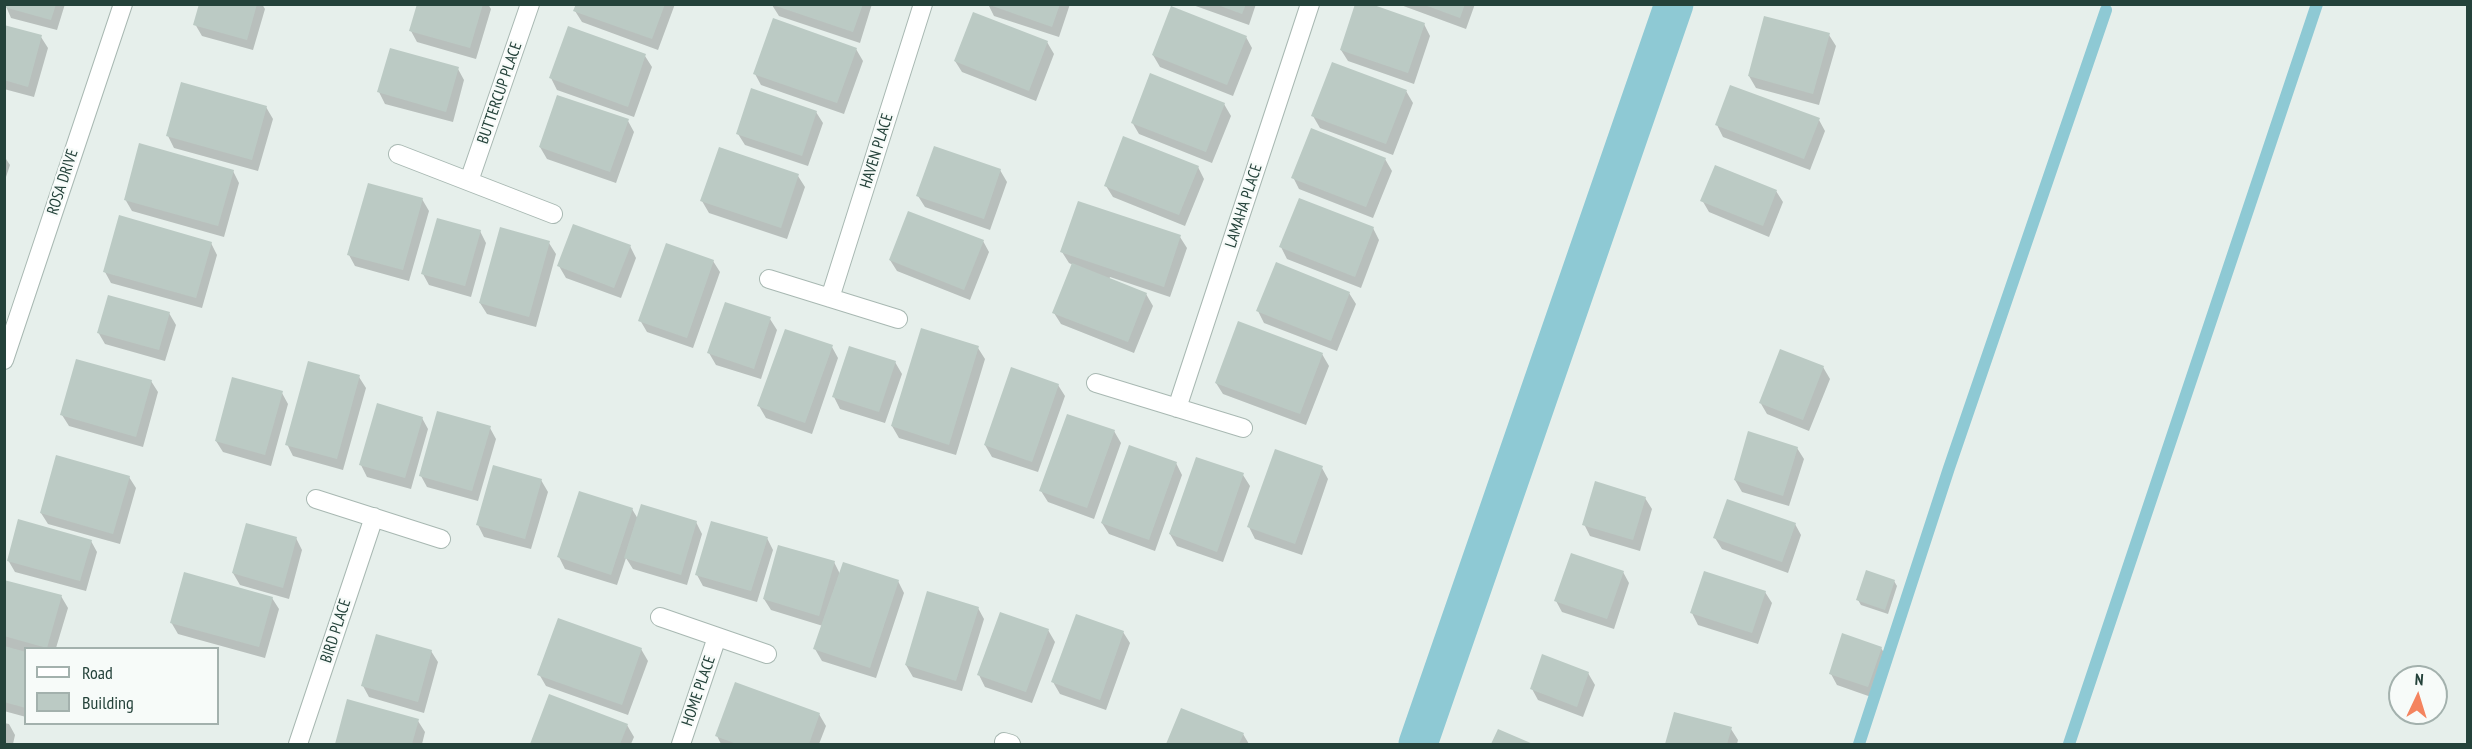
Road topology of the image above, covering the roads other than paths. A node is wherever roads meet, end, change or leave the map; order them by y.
1 (123, 4) edge
2 (531, 4) edge
3 (923, 4) edge
4 (1310, 4) edge
5 (398, 154) dead end
6 (469, 181) junction
7 (553, 214) dead end
8 (769, 279) dead end
9 (830, 298) junction
10 (898, 319) dead end
11 (4, 360) edge
12 (1096, 382) dead end
13 (1177, 408) junction
14 (1243, 428) dead end
15 (316, 499) dead end
16 (374, 517) junction
17 (441, 539) dead end
18 (660, 617) dead end
19 (717, 637) junction
20 (767, 654) dead end
21 (298, 744) edge
22 (681, 744) edge

1 - 11 street, ROSA DRIVE
2 - 6 street, BUTTERCUP PLACE
3 - 9 street, HAVEN PLACE
4 - 13 street, LAMAHA PLACE
5 - 6 street
6 - 7 street
8 - 9 street
9 - 10 street
12 - 13 street
13 - 14 street
15 - 16 street
16 - 17 street
16 - 21 street, BIRD PLACE
18 - 19 street
19 - 20 street
19 - 22 street, HOME PLACE

